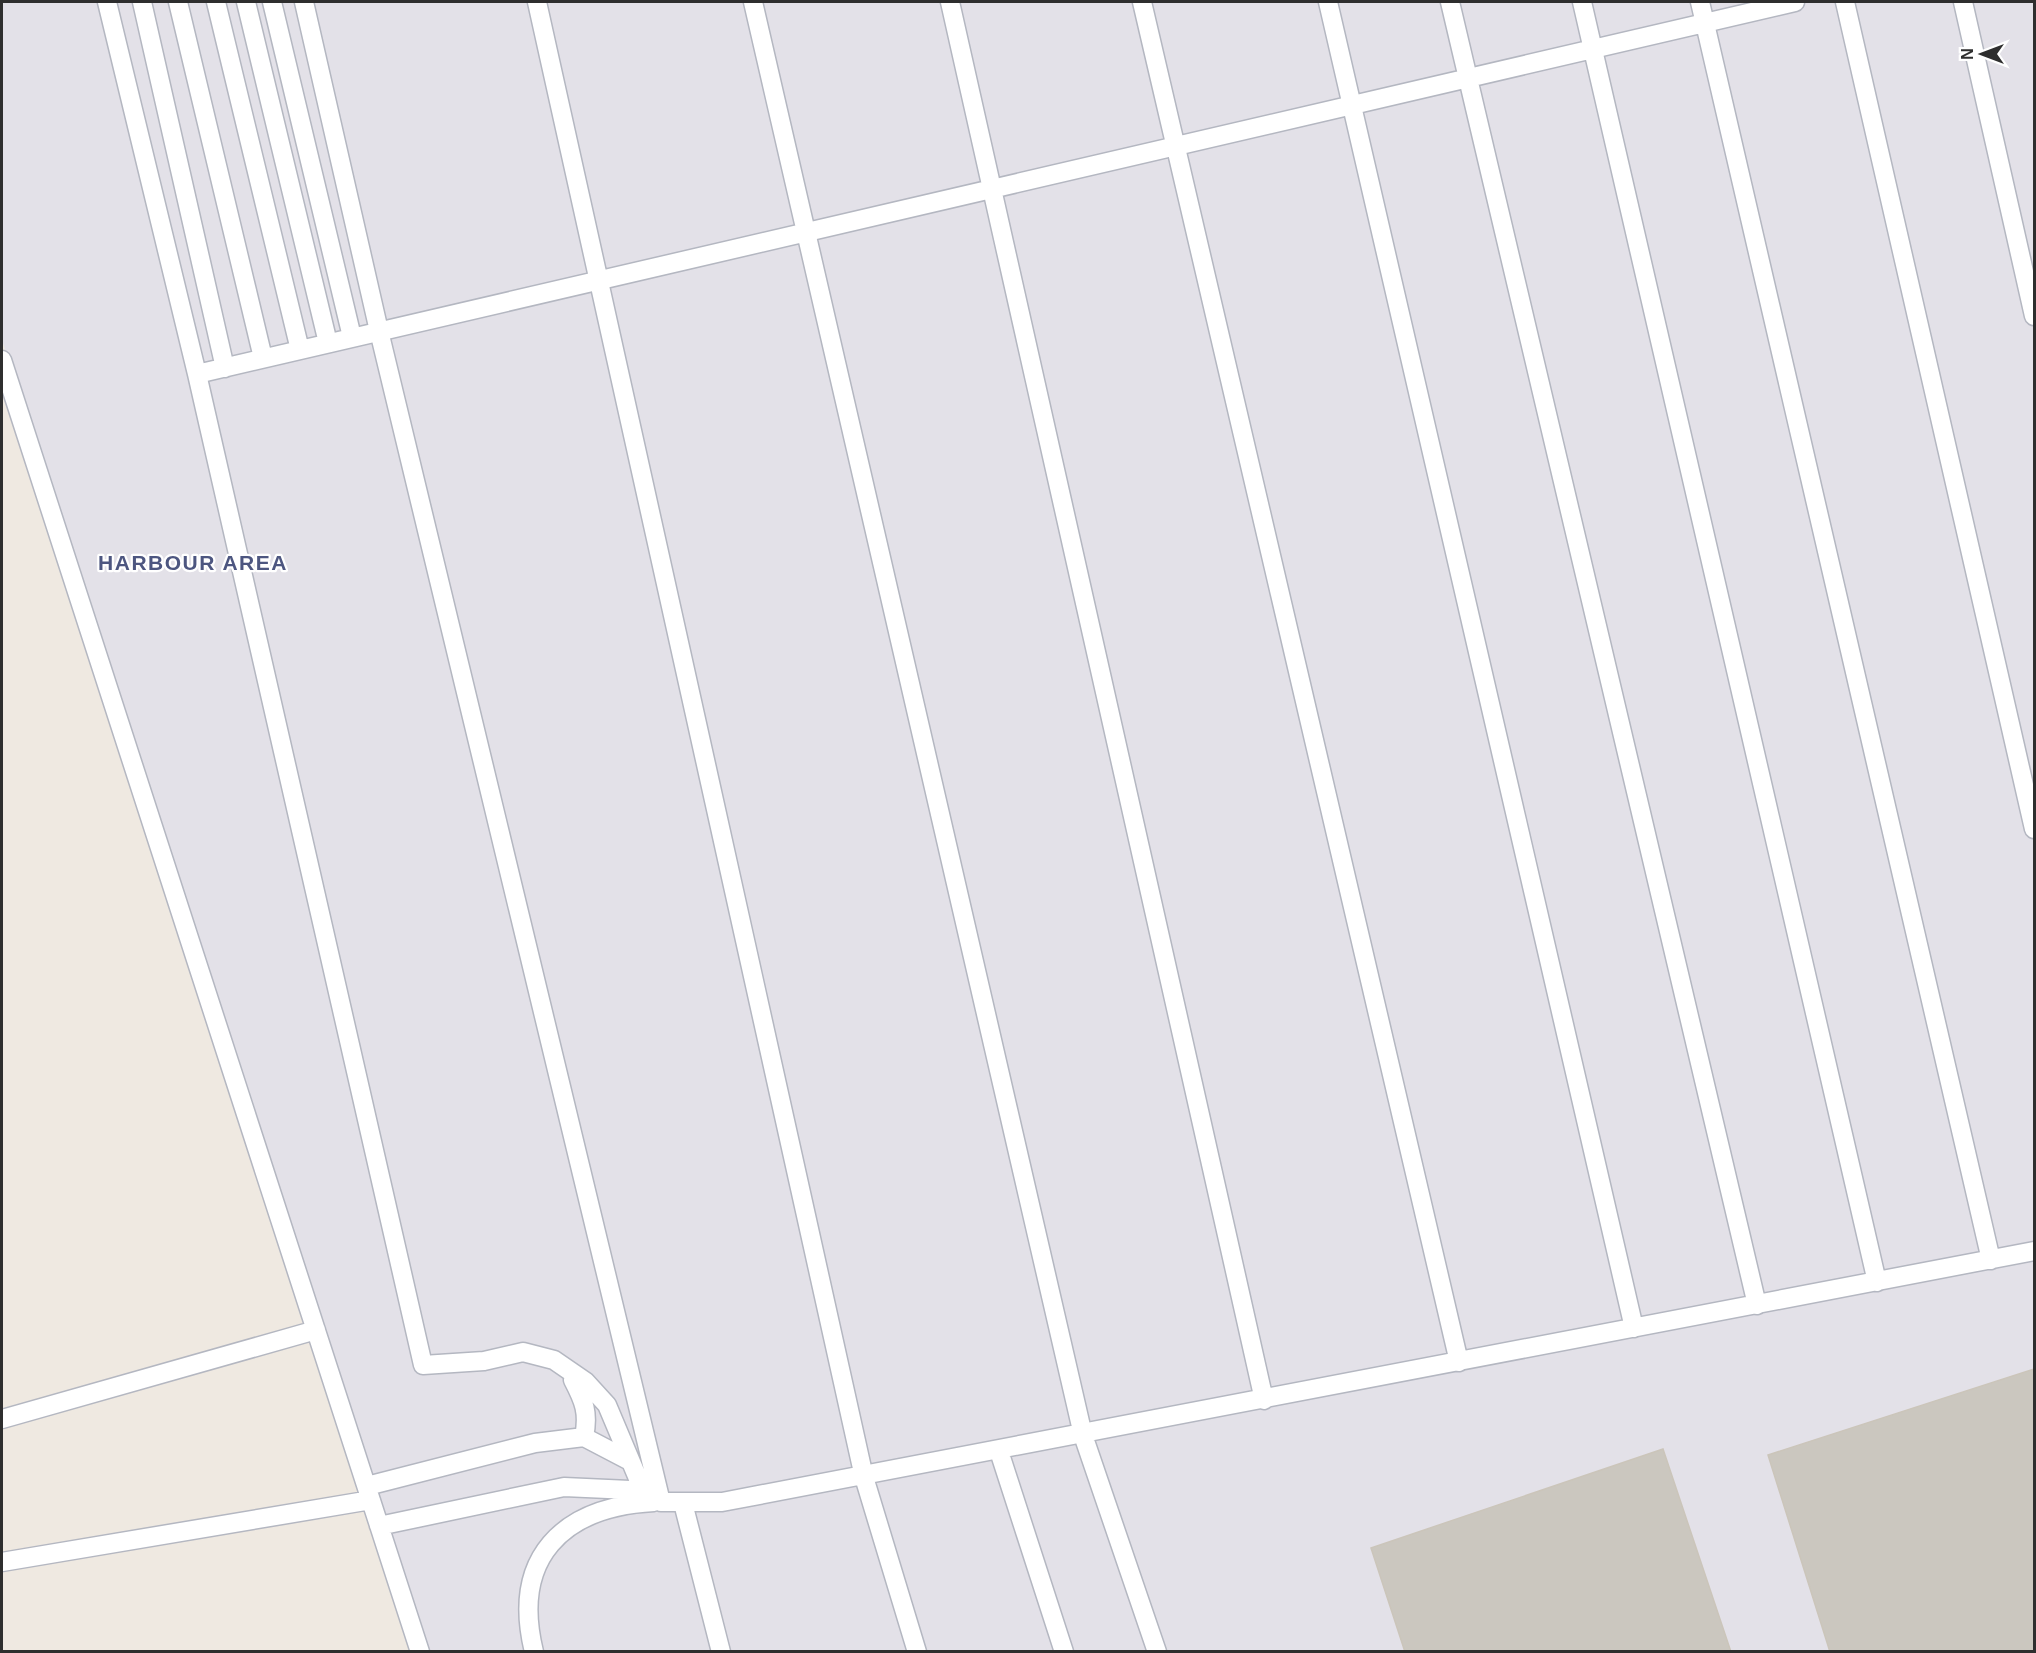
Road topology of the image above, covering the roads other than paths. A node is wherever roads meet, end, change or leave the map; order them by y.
1 (107, 2) edge
2 (142, 2) edge
3 (178, 2) edge
4 (216, 2) edge
5 (246, 2) edge
6 (272, 2) edge
7 (304, 2) edge
8 (537, 2) edge
9 (753, 2) edge
10 (950, 2) edge
11 (1142, 2) edge
12 (1328, 2) edge
13 (1450, 2) edge
14 (1582, 2) edge
15 (1700, 2) edge
16 (1795, 2) edge
17 (1845, 2) edge
18 (1963, 2) edge
19 (1704, 22) junction
20 (1593, 48) junction
21 (1468, 78) junction
22 (1351, 104) junction
23 (1176, 145) junction
24 (992, 189) junction
25 (806, 231) junction
26 (599, 280) junction
27 (2034, 316) edge
28 (379, 331) junction
29 (352, 337) junction
30 (328, 343) junction
31 (300, 350) junction
32 (263, 358) junction
33 (2, 360) edge
34 (225, 368) junction
35 (197, 374) junction
36 (2034, 829) edge
37 (2034, 1251) edge
38 (1991, 1260) junction
39 (1877, 1282) junction
40 (1757, 1305) junction
41 (1634, 1328) junction
42 (316, 1330) junction
43 (1459, 1362) junction
44 (567, 1369) junction
45 (1264, 1400) junction
46 (2, 1419) edge
47 (1083, 1435) junction
48 (584, 1437) junction
49 (999, 1450) junction
50 (628, 1460) junction
51 (864, 1477) junction
52 (369, 1493) junction
53 (662, 1502) junction
54 (683, 1503) junction
55 (379, 1526) junction
56 (2, 1562) edge
57 (420, 1652) edge
58 (534, 1652) edge
59 (721, 1652) edge
60 (917, 1652) edge
61 (1064, 1652) edge
62 (1157, 1652) edge

1 - 35 lane
2 - 34 lane
3 - 32 lane
4 - 31 lane
5 - 30 lane
6 - 29 lane
7 - 28 lane
8 - 26 lane
9 - 25 lane
10 - 24 lane
11 - 23 lane
12 - 22 lane
13 - 21 lane
14 - 20 lane
15 - 19 lane
16 - 19 lane
17 - 36 lane
18 - 27 lane
19 - 20 lane
19 - 38 lane
20 - 21 lane
20 - 39 lane
21 - 22 lane
21 - 40 lane
22 - 23 lane
22 - 41 lane
23 - 24 lane
23 - 43 lane
24 - 25 lane
24 - 45 lane
25 - 26 lane
25 - 47 lane
26 - 28 lane
26 - 51 lane
28 - 29 lane
28 - 53 lane
29 - 30 lane
30 - 31 lane
31 - 32 lane
32 - 34 lane
33 - 42 lane
34 - 35 lane
35 - 44 lane
37 - 38 lane
38 - 39 lane
39 - 40 lane
40 - 41 lane
41 - 43 lane
42 - 46 lane
42 - 52 lane
43 - 45 lane
44 - 48 lane
44 - 50 lane
45 - 47 lane
47 - 49 lane
47 - 62 lane
48 - 50 lane
48 - 52 lane
49 - 51 lane
49 - 61 lane
50 - 53 lane
51 - 54 lane
51 - 60 lane
52 - 55 lane
52 - 56 lane
53 - 54 lane
53 - 55 lane
53 - 58 lane
54 - 59 lane
55 - 57 lane

